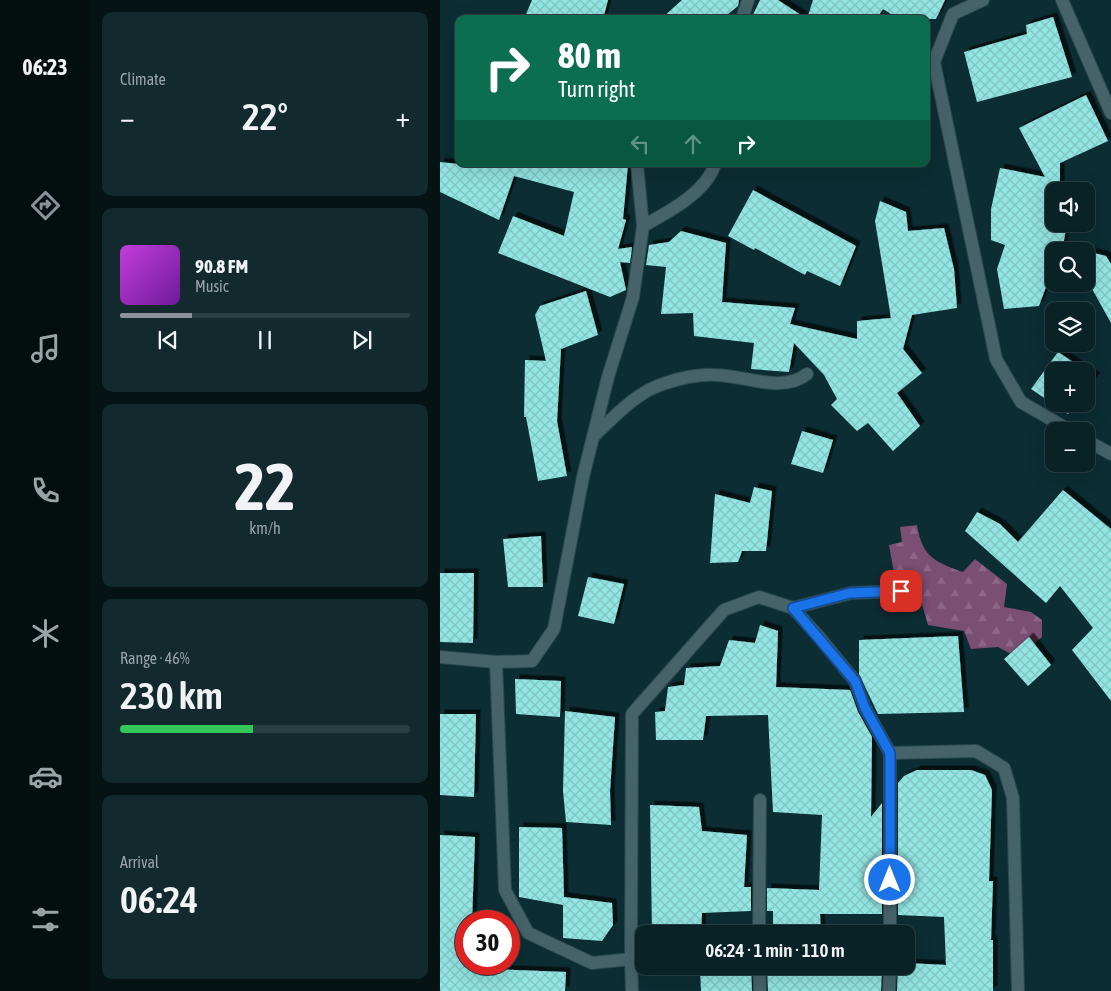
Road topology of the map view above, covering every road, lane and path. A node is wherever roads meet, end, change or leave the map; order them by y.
1 (748, 0) edge
2 (983, 0) edge
3 (1062, 0) edge
4 (743, 15) edge
5 (1111, 113) edge
6 (638, 167) edge
7 (714, 167) edge
8 (643, 226) junction
9 (807, 374) dead end
10 (1055, 422) edge
11 (593, 437) junction
12 (1095, 445) edge
13 (1111, 454) edge
14 (901, 591) dead end
15 (793, 608) junction
16 (440, 657) edge
17 (496, 662) junction
18 (890, 753) junction
19 (760, 800) dead end
20 (759, 925) edge
21 (890, 925) edge
22 (631, 958) junction
23 (759, 975) edge
24 (890, 975) edge
25 (632, 991) edge
26 (760, 991) edge
27 (890, 991) edge
28 (1018, 991) edge

1 - 4 street
2 - 10 street
3 - 5 street
6 - 8 street
7 - 8 street
8 - 11 street
9 - 11 street
11 - 17 street
12 - 13 street
14 - 15 street
15 - 18 street
15 - 22 street
16 - 17 street
17 - 22 street
18 - 21 street
18 - 28 street
19 - 20 street
22 - 25 street
23 - 26 street
24 - 27 street

